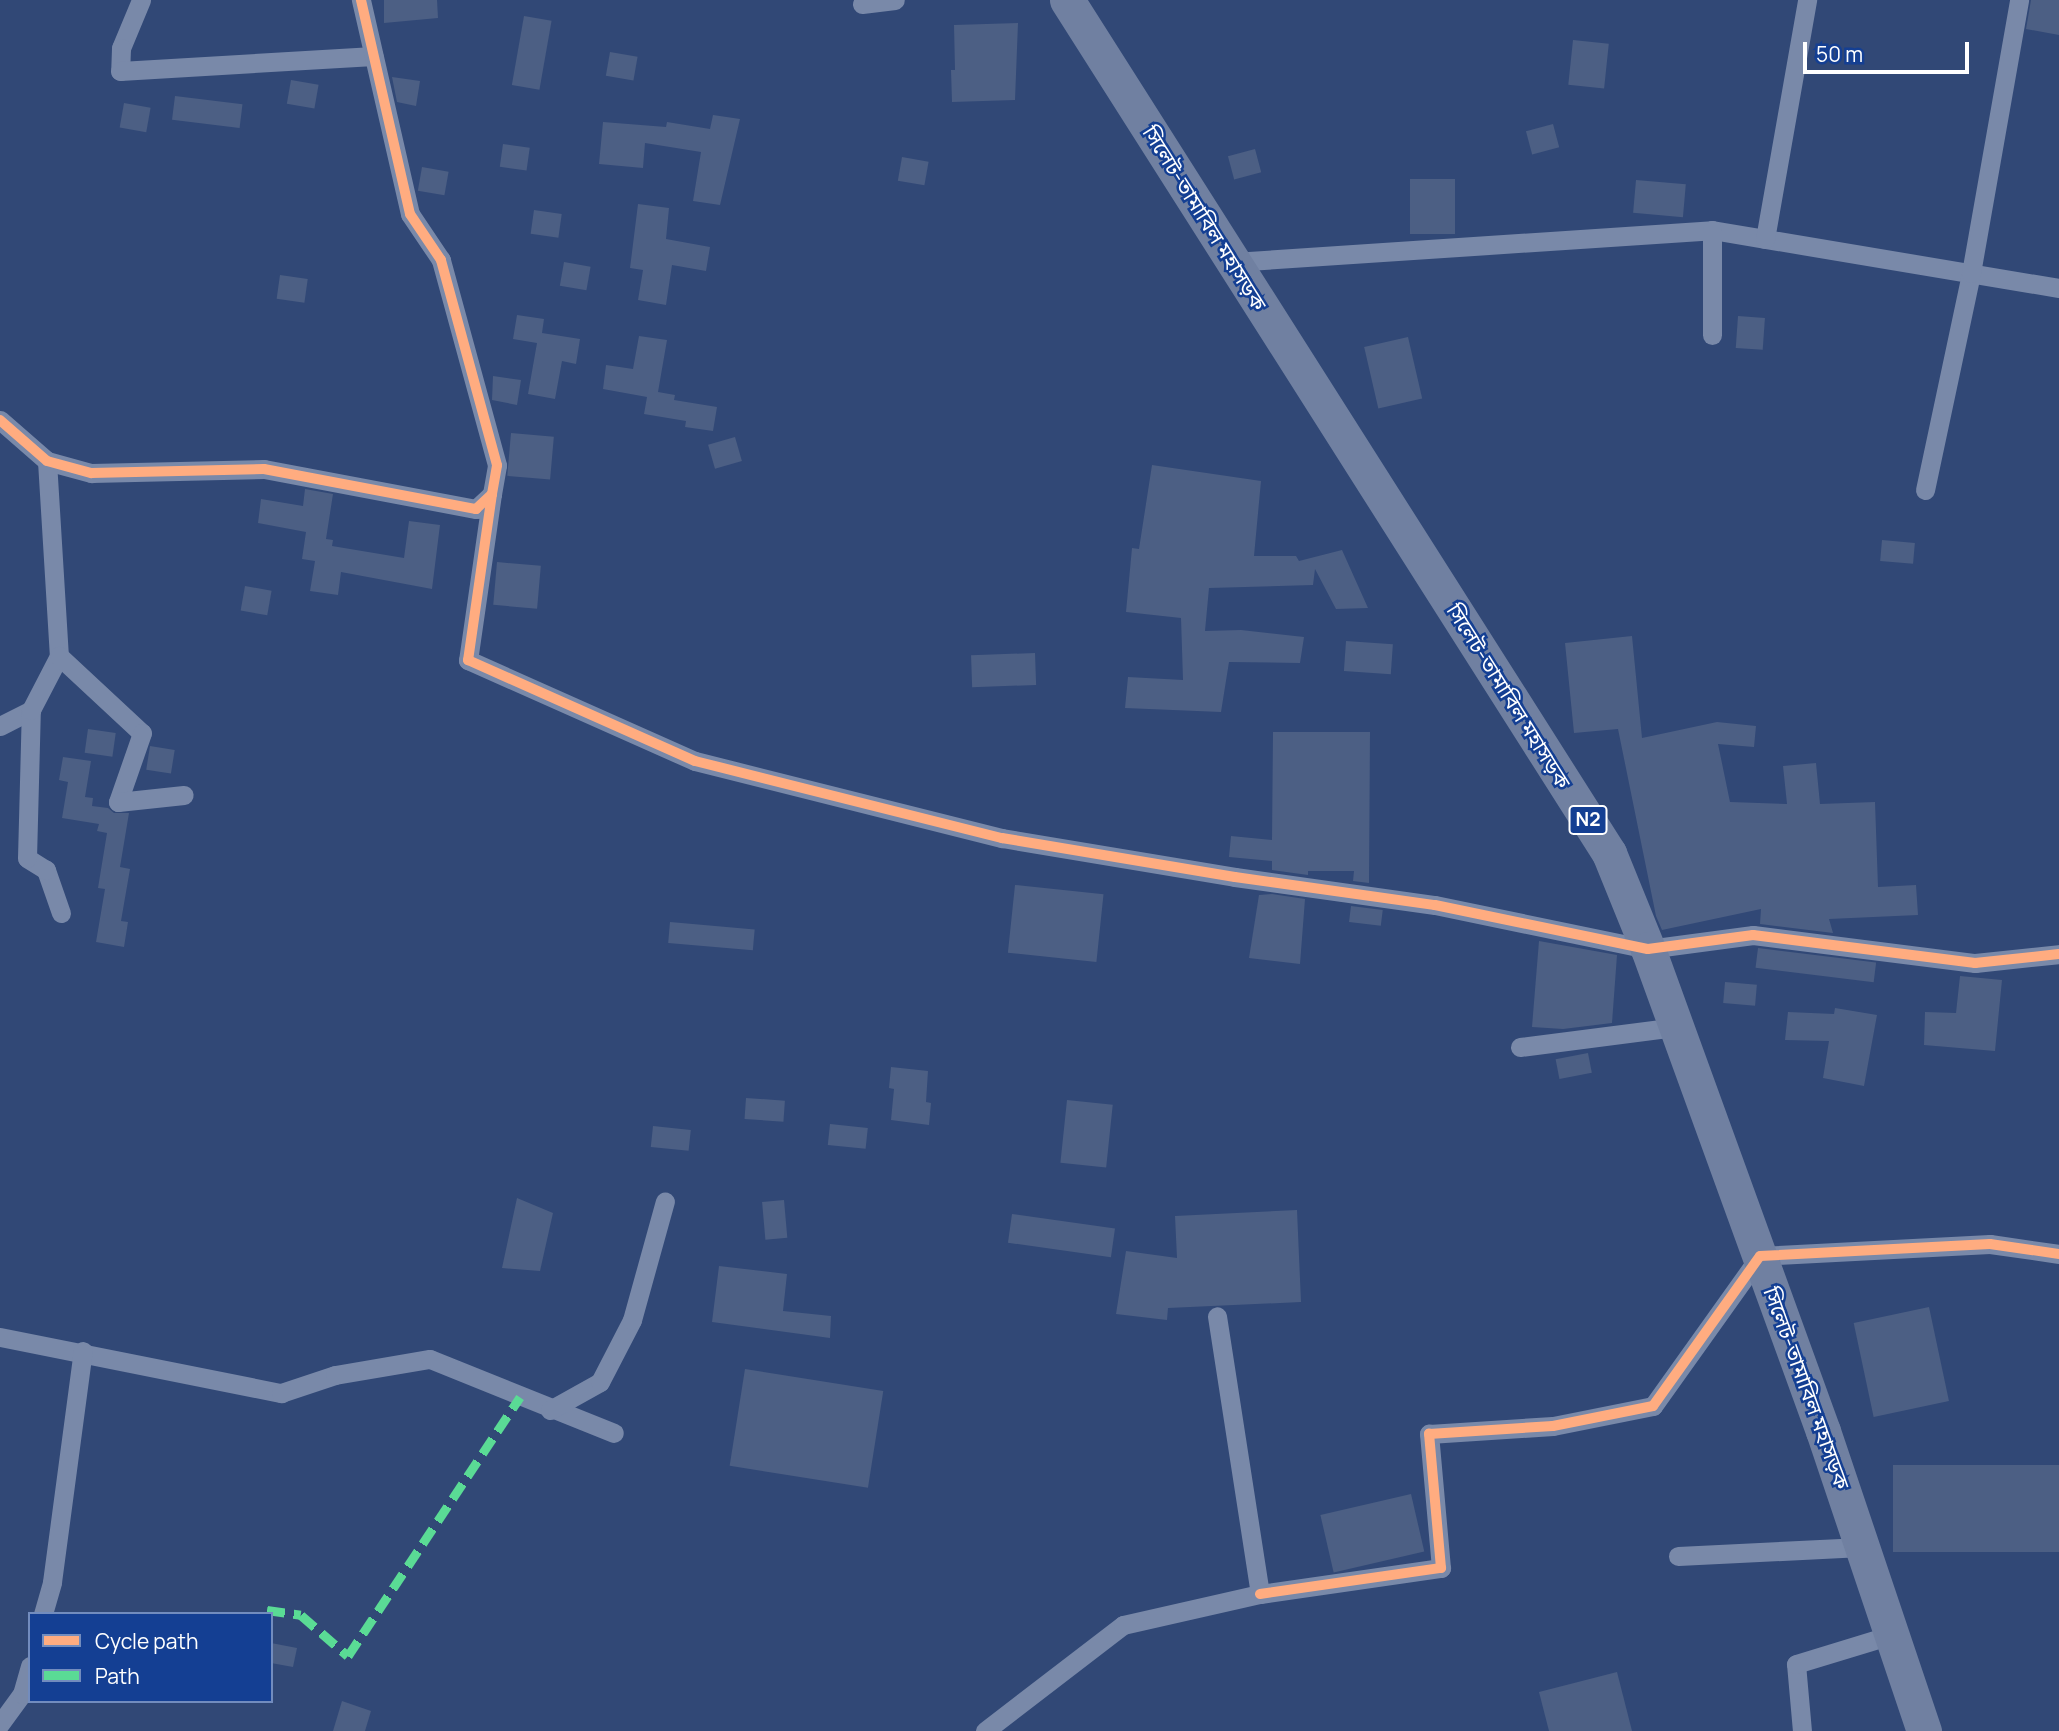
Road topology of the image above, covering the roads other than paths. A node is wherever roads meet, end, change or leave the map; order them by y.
1 (141, 0) edge
2 (361, 0) edge
3 (895, 0) edge
4 (1067, 0) edge
5 (1807, 0) edge
6 (2019, 0) edge
7 (862, 4) dead end
8 (374, 56) junction
9 (1713, 230) junction
10 (1765, 239) junction
11 (1233, 262) junction
12 (1971, 273) junction
13 (2059, 288) edge
14 (1712, 335) dead end
15 (0, 420) edge
16 (47, 461) junction
17 (1925, 491) dead end
18 (492, 495) junction
19 (59, 656) junction
20 (31, 710) junction
21 (0, 726) edge
22 (184, 795) dead end
23 (61, 913) dead end
24 (1648, 949) junction
25 (2059, 954) edge
26 (1677, 1027) junction
27 (1520, 1047) dead end
28 (665, 1201) dead end
29 (2059, 1254) edge
30 (1760, 1256) junction
31 (1217, 1316) dead end
32 (0, 1337) edge
33 (83, 1351) junction
34 (550, 1410) junction
35 (614, 1433) dead end
36 (1862, 1547) junction
37 (1678, 1556) dead end
38 (1260, 1594) junction
39 (44, 1612) edge
40 (1892, 1635) junction
41 (28, 1673) edge
42 (0, 1724) edge
43 (985, 1731) edge
44 (1802, 1731) edge
45 (1923, 1731) edge

1 - 8 street
2 - 8 street
3 - 7 street
4 - 11 highway, সিলেট-তামাবিল মহাসড়ক / N2
5 - 10 street
6 - 12 street
8 - 18 street
9 - 10 street
9 - 11 street
9 - 14 street
10 - 12 street
11 - 24 highway, সিলেট-তামাবিল মহাসড়ক / N2
12 - 13 street
12 - 17 street
15 - 16 street
16 - 18 street
16 - 19 street
18 - 24 street
19 - 20 street
19 - 22 street
20 - 21 street
20 - 23 street
24 - 25 street
24 - 26 highway, সিলেট-তামাবিল মহাসড়ক / N2
26 - 27 street
26 - 30 highway, সিলেট-তামাবিল মহাসড়ক / N2
28 - 34 street
29 - 30 street
30 - 36 highway, সিলেট-তামাবিল মহাসড়ক / N2
30 - 38 street
31 - 38 street
32 - 33 street
33 - 34 street
33 - 39 street
34 - 35 street
36 - 37 street
36 - 40 highway, সিলেট-তামাবিল মহাসড়ক / N2
38 - 43 street
40 - 44 street
40 - 45 highway, সিলেট-তামাবিল মহাসড়ক / N2
41 - 42 street

